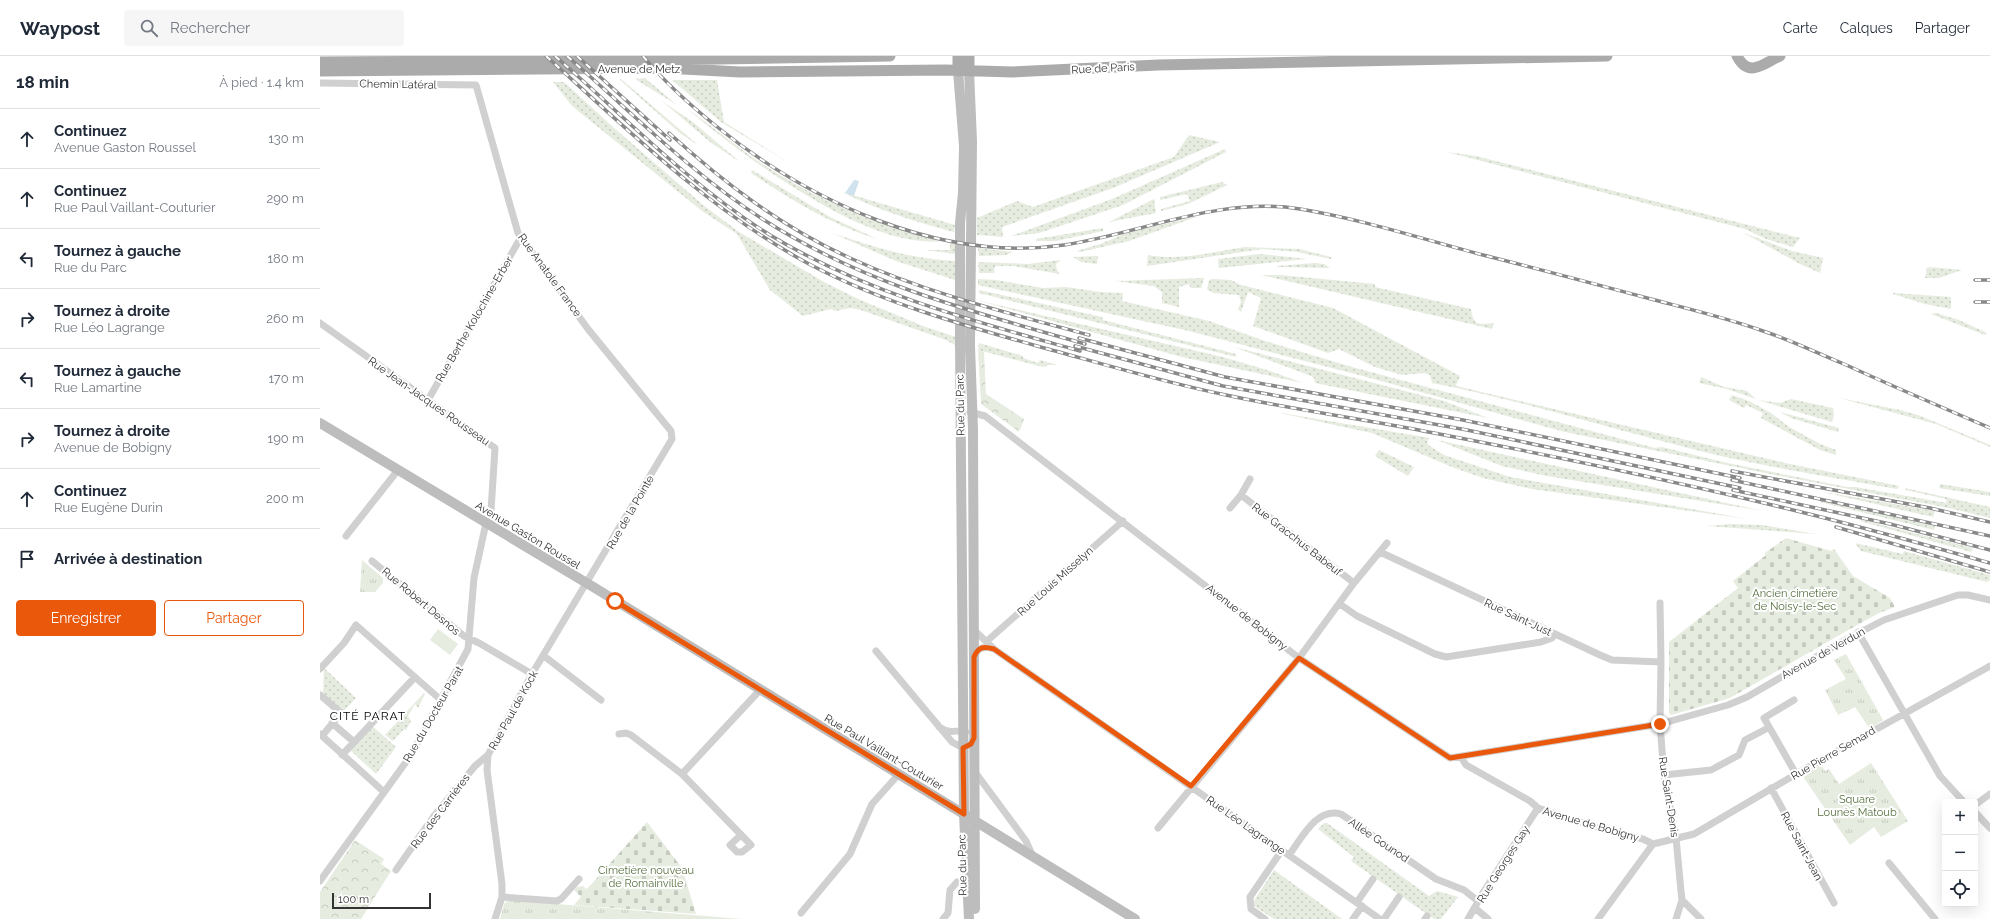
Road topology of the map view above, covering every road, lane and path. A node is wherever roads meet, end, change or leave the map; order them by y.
1 (890, 56) edge
2 (958, 56) edge
3 (969, 56) edge
4 (1607, 56) edge
5 (1737, 56) edge
6 (1780, 56) edge
7 (320, 62) edge
8 (661, 64) junction
9 (320, 71) edge
10 (964, 71) junction
11 (320, 83) edge
12 (476, 85) joint
13 (967, 193) junction
14 (521, 237) junction
15 (320, 323) edge
16 (428, 400) junction
17 (961, 412) junction
18 (972, 412) junction
19 (320, 423) edge
20 (672, 439) joint
21 (398, 470) junction
22 (1250, 479) dead end
23 (1241, 495) junction
24 (1230, 508) dead end
25 (1123, 521) junction
26 (488, 524) junction
27 (346, 536) dead end
28 (1387, 543) dead end
29 (1380, 552) junction
30 (372, 561) dead end
31 (1354, 583) junction
32 (587, 584) junction
33 (1990, 600) edge
34 (1660, 603) dead end
35 (1340, 604) junction
36 (974, 629) junction
37 (1858, 632) junction
38 (1554, 634) junction
39 (470, 639) junction
40 (987, 641) junction
41 (994, 649) junction
42 (876, 651) dead end
43 (544, 656) junction
44 (974, 657) junction
45 (1299, 658) junction
46 (1661, 662) junction
47 (1990, 666) edge
48 (724, 668) joint
49 (320, 669) edge
50 (532, 674) junction
51 (416, 677) junction
52 (760, 690) junction
53 (320, 695) edge
54 (442, 700) junction
55 (601, 700) dead end
56 (1794, 700) dead end
57 (1904, 714) junction
58 (332, 723) junction
59 (1660, 724) junction
60 (939, 727) junction
61 (1768, 728) junction
62 (959, 731) junction
63 (620, 734) dead end
64 (321, 735) edge
65 (974, 738) junction
66 (354, 742) junction
67 (952, 742) junction
68 (963, 748) junction
69 (342, 755) junction
70 (488, 755) junction
71 (1461, 757) junction
72 (975, 772) junction
73 (682, 774) junction
74 (1796, 774) junction
75 (898, 775) junction
76 (1664, 775) junction
77 (1191, 786) junction
78 (1771, 788) junction
79 (384, 792) junction
80 (1990, 794) edge
81 (1961, 799) edge
82 (1978, 803) edge
83 (1538, 808) junction
84 (964, 814) junction
85 (1978, 815) edge
86 (974, 820) junction
87 (1158, 828) dead end
88 (1990, 828) edge
89 (741, 835) dead end
90 (1676, 838) junction
91 (1653, 844) junction
92 (1282, 850) junction
93 (1289, 855) junction
94 (1033, 857) junction
95 (1889, 863) dead end
96 (396, 870) dead end
97 (579, 879) dead end
98 (1373, 879) dead end
99 (320, 881) edge
100 (967, 881) junction
101 (502, 897) junction
102 (1399, 897) dead end
103 (1682, 900) junction
104 (1478, 901) junction
105 (1834, 903) dead end
106 (1360, 904) junction
107 (1475, 908) junction
108 (801, 913) dead end
109 (495, 919) edge
110 (943, 919) edge
111 (969, 919) edge
112 (975, 919) edge
113 (1135, 919) edge
114 (1265, 919) edge
115 (1353, 919) edge
116 (1380, 919) edge
117 (1384, 919) edge
118 (1468, 919) edge
119 (1488, 919) edge
120 (1598, 919) edge
121 (1676, 919) edge
122 (1701, 919) edge
123 (1935, 919) edge

1 - 8 main road
2 - 10 main road
3 - 10 main road
4 - 10 main road, Rue de Paris
5 - 6 main road
7 - 8 main road
8 - 9 main road, Avenue de Metz
8 - 10 main road, Avenue de Metz
10 - 13 main road, Rue du Parc
11 - 12 street, Chemin Latéral
12 - 14 street, Rue Anatole France
13 - 17 main road, Rue du Parc
13 - 18 main road, Rue du Parc
14 - 16 street, Rue Berthe Kolochine-Erber
14 - 20 street, Rue Anatole France
15 - 16 street, Rue Jean-Jacques Rousseau
16 - 26 street, Rue Jean-Jacques Rousseau
17 - 18 street, Avenue de Bobigny
17 - 62 main road, Rue du Parc
18 - 25 street, Avenue de Bobigny
18 - 36 main road, Rue du Parc
19 - 21 main road, Avenue Gaston Roussel
20 - 32 street, Rue de la Pointe
21 - 26 main road, Avenue Gaston Roussel
21 - 27 street
22 - 23 street, Rue Gracchus Babeuf
23 - 24 street, Rue Gracchus Babeuf
23 - 31 street, Rue Gracchus Babeuf
25 - 40 street, Rue Louis Misselyn
25 - 45 street, Avenue de Bobigny
26 - 32 main road, Avenue Gaston Roussel
26 - 39 street, Rue du Docteur Parat
28 - 29 street
29 - 31 street
29 - 38 street, Rue Saint-Just
30 - 39 street, Rue Robert Desnos
31 - 35 street
32 - 43 street, Rue Paul de Kock
32 - 48 main road, Avenue Gaston Roussel
33 - 37 street, Avenue de Verdun
34 - 46 street, Rue Saint-Denis
35 - 38 street
35 - 45 street
36 - 40 street, Rue Léo Lagrange
36 - 44 main road, Rue du Parc
37 - 57 street
37 - 59 street, Avenue de Verdun
38 - 46 street, Rue Saint-Just
39 - 50 street, Rue Robert Desnos
39 - 54 street, Rue du Docteur Parat
40 - 41 street, Rue Léo Lagrange
41 - 44 street
41 - 77 street, Rue Léo Lagrange
42 - 60 street
43 - 50 street, Rue Paul de Kock
43 - 55 street
44 - 65 main road, Rue du Parc
45 - 71 street, Avenue de Bobigny
45 - 77 street
46 - 59 street, Rue Saint-Denis
47 - 57 street, Rue Pierre Semard
48 - 52 main road, Rue Paul Vaillant-Couturier
49 - 51 street
50 - 70 street, Rue Paul de Kock
51 - 54 street
51 - 66 street
52 - 73 street
52 - 75 main road, Rue Paul Vaillant-Couturier
53 - 58 street
54 - 79 street, Rue du Docteur Parat
56 - 61 street
57 - 74 street, Rue Pierre Semard
57 - 81 street
58 - 64 street
58 - 66 street
59 - 71 street, Avenue de Verdun
59 - 76 street, Rue Saint-Denis
60 - 62 street
60 - 67 street
61 - 74 street
61 - 76 street
62 - 65 street
62 - 67 street
62 - 68 main road, Rue du Parc
63 - 73 street
64 - 69 street
65 - 68 street
65 - 72 main road, Rue du Parc
66 - 69 street
67 - 68 street
68 - 84 main road, Rue du Parc
69 - 79 street
70 - 96 street, Rue des Carrières
70 - 101 street, Rue Paul de Kock
71 - 83 street, Avenue de Bobigny
72 - 86 main road, Rue du Parc
72 - 94 street
73 - 89 street
74 - 78 street, Rue Pierre Semard
75 - 84 main road, Rue Paul Vaillant-Couturier
75 - 108 street
76 - 90 street, Rue Saint-Denis
77 - 87 street
77 - 92 street, Rue Léo Lagrange
78 - 90 street, Rue Pierre Semard
78 - 105 street, Rue Saint-Jean
79 - 99 street, Rue du Docteur Parat
80 - 82 street
83 - 91 street, Avenue de Bobigny
83 - 104 street, Rue Georges Gay
84 - 86 main road, Rue Paul Vaillant-Couturier
84 - 100 main road, Rue du Parc
85 - 88 street
86 - 94 main road, Rue Paul Vaillant-Couturier
86 - 112 main road, Rue du Parc
90 - 91 street, Rue Pierre Semard
90 - 103 street, Rue Saint-Denis
91 - 120 street
92 - 93 street, Rue Léo Lagrange
92 - 114 street
93 - 104 street, Allée Gounod
93 - 106 street, Rue Léo Lagrange
94 - 113 main road, Rue Paul Vaillant-Couturier
95 - 123 street
97 - 101 street
98 - 106 street
100 - 110 street
100 - 111 main road, Rue du Parc
101 - 109 street, Rue Paul de Kock
102 - 117 street
103 - 121 street, Rue Saint-Denis
103 - 122 street
104 - 107 street, Rue Georges Gay
106 - 115 street
106 - 116 street, Rue Léo Lagrange
107 - 118 street, Rue Georges Gay
107 - 119 street

